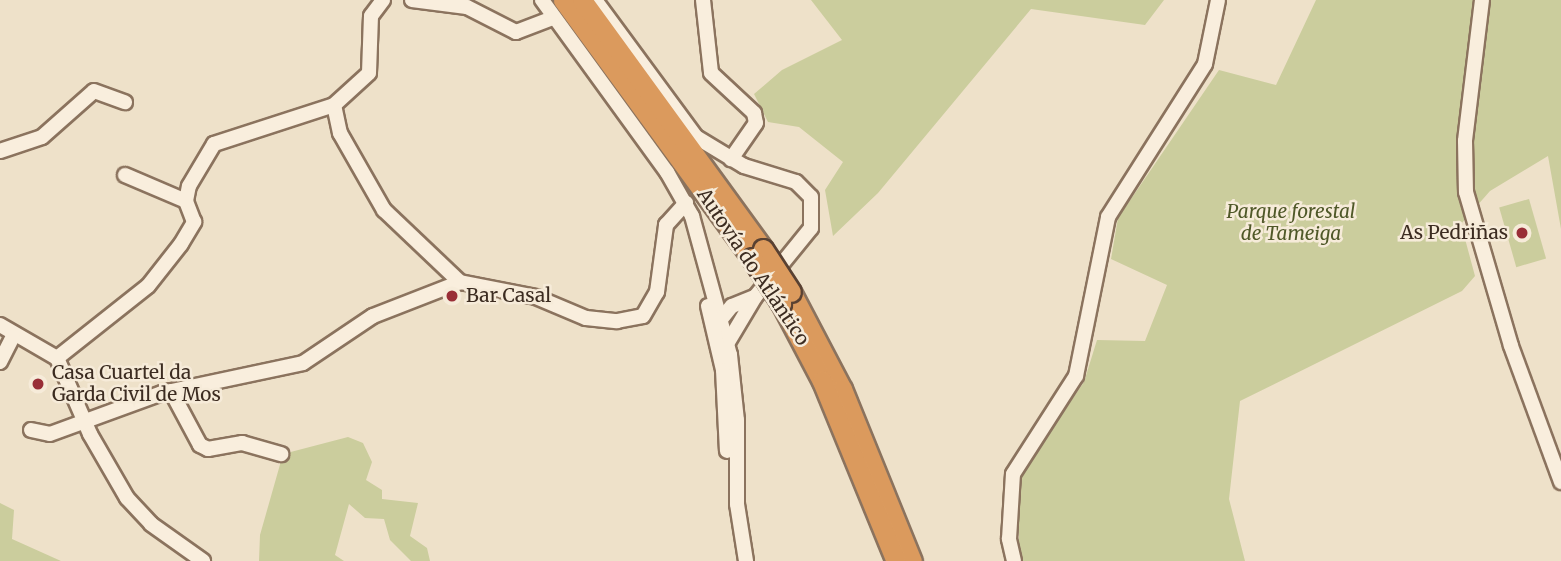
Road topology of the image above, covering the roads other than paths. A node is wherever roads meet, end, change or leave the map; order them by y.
1 (383, 0) edge
2 (412, 0) edge
3 (541, 0) edge
4 (563, 0) edge
5 (585, 0) edge
6 (596, 0) edge
7 (703, 0) edge
8 (1218, 0) edge
9 (1482, 0) edge
10 (553, 18) junction
11 (613, 33) junction
12 (639, 76) junction
13 (667, 100) junction
14 (125, 102) dead end
15 (334, 105) junction
16 (0, 151) edge
17 (733, 153) junction
18 (125, 174) dead end
19 (186, 201) junction
20 (683, 206) junction
21 (691, 238) junction
22 (757, 253) junction
23 (460, 282) junction
24 (714, 294) junction
25 (786, 298) junction
26 (749, 299) junction
27 (720, 319) junction
28 (739, 320) junction
29 (0, 325) edge
30 (13, 337) junction
31 (727, 344) junction
32 (57, 358) junction
33 (0, 362) edge
34 (171, 391) junction
35 (83, 419) junction
36 (32, 430) dead end
37 (281, 454) dead end
38 (727, 475) junction
39 (1561, 482) edge
40 (203, 561) edge
41 (737, 561) edge
42 (746, 561) edge
43 (896, 561) edge
44 (912, 561) edge
45 (1014, 561) edge

1 - 15 street
2 - 10 street
3 - 10 street
4 - 22 highway, Autovía do Atlántico
5 - 11 highway, Autovía do Atlántico
6 - 11 street
7 - 17 street
8 - 45 street
9 - 39 street
10 - 20 street
11 - 12 highway, Autovía do Atlántico
11 - 13 street
12 - 13 highway
12 - 22 highway, Autovía do Atlántico
13 - 17 street
14 - 16 street
15 - 19 street
15 - 23 street
17 - 26 street
18 - 19 street
19 - 32 street
20 - 21 street
20 - 23 street
20 - 24 street
21 - 27 street
21 - 38 street
22 - 25 highway, Autovía do Atlántico, bridge
23 - 34 street
24 - 26 street
24 - 27 street
25 - 43 highway, Autovía do Atlántico
25 - 44 highway, Autovía do Atlántico
26 - 27 street
26 - 28 street
27 - 28 street
27 - 31 street
27 - 38 street
28 - 31 street
29 - 30 street
30 - 32 street
30 - 33 street
31 - 42 street
32 - 35 street
34 - 35 street
34 - 37 street
35 - 36 street
35 - 40 street
38 - 41 street

